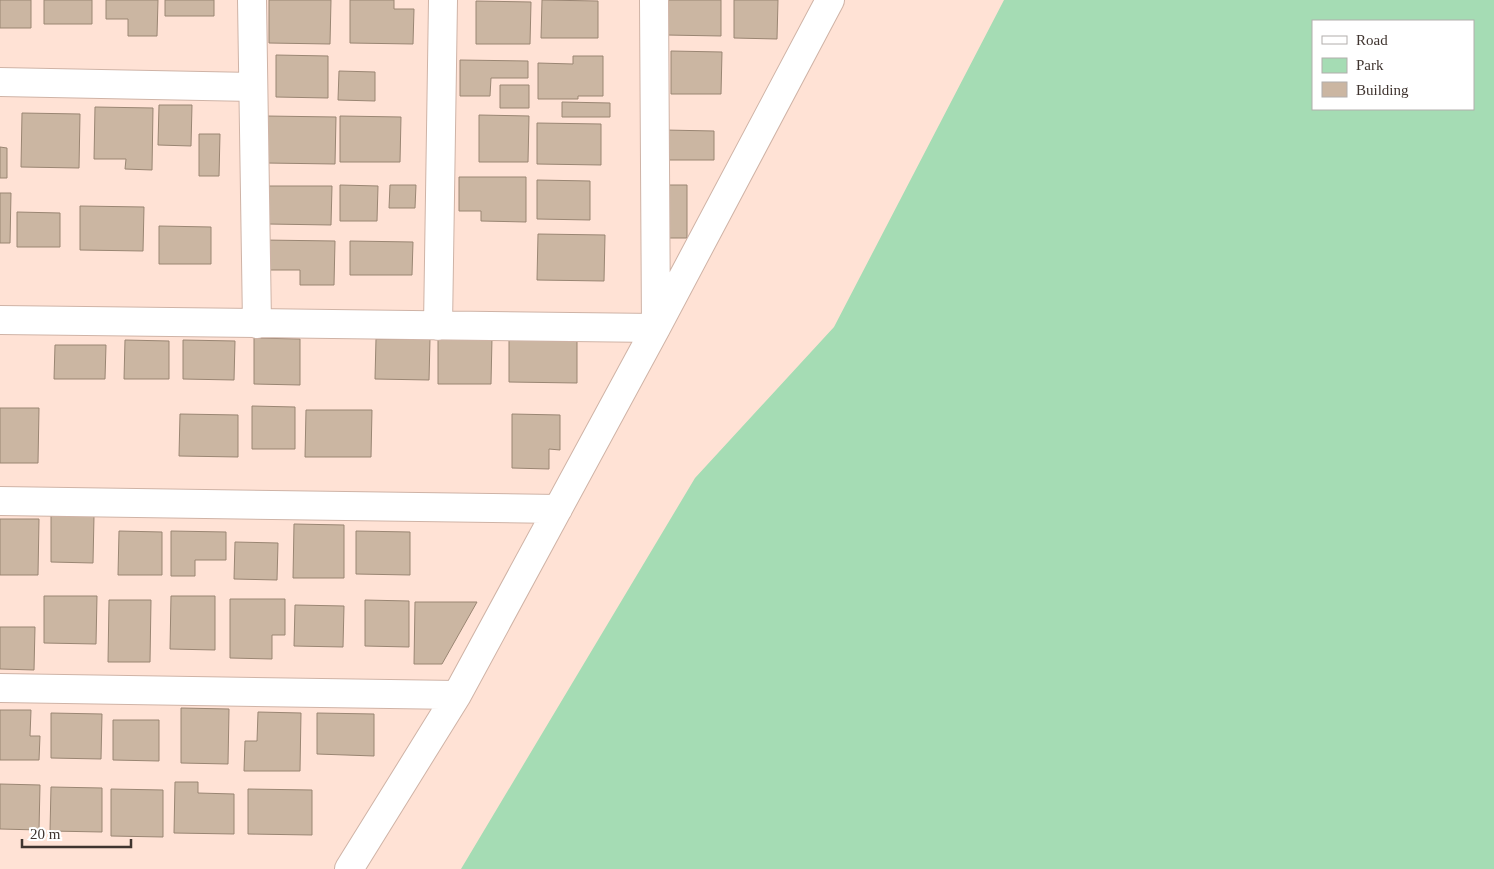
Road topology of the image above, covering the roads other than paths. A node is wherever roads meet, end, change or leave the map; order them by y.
1 (252, 0) edge
2 (443, 0) edge
3 (654, 0) edge
4 (830, 0) edge
5 (0, 82) edge
6 (253, 86) junction
7 (0, 320) edge
8 (256, 324) junction
9 (438, 326) junction
10 (656, 328) junction
11 (0, 501) edge
12 (558, 509) junction
13 (0, 688) edge
14 (457, 695) junction
15 (349, 869) edge

1 - 6 street
2 - 9 street
3 - 10 street
4 - 10 street
5 - 6 street
6 - 8 street
7 - 8 street
8 - 9 street
9 - 10 street
10 - 12 street
11 - 12 street
12 - 14 street
13 - 14 street
14 - 15 street

